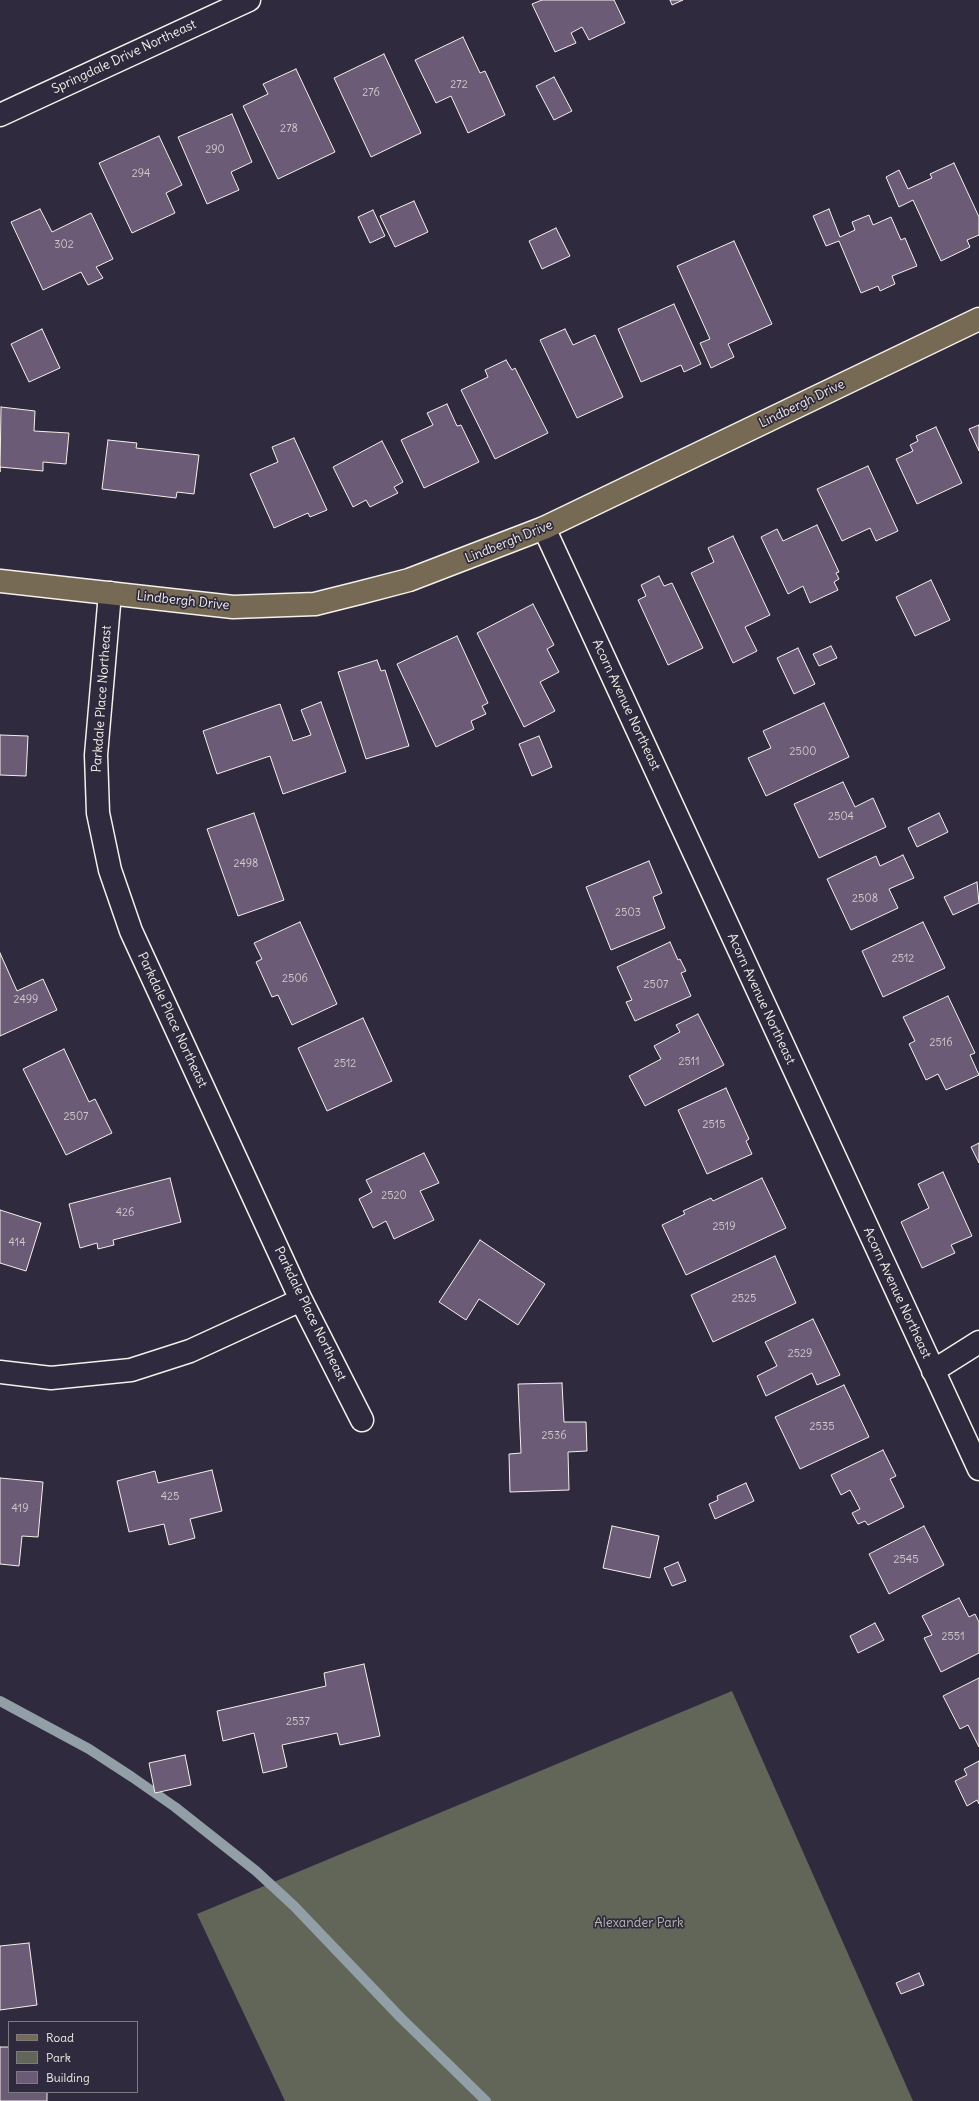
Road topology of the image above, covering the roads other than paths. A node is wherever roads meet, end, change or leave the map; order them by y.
1 (249, 0) edge
2 (0, 115) edge
3 (979, 319) edge
4 (544, 528) junction
5 (0, 581) edge
6 (110, 593) junction
7 (301, 1300) junction
8 (979, 1342) edge
9 (933, 1371) junction
10 (0, 1372) edge
11 (362, 1420) dead end
12 (979, 1469) edge

1 - 2 street, Springdale Drive Northeast
3 - 4 main road, Lindbergh Drive
4 - 6 main road, Lindbergh Drive
4 - 9 street, Acorn Avenue Northeast
5 - 6 main road, Lindbergh Drive
6 - 7 street, Parkdale Place Northeast
7 - 10 street
7 - 11 street, Parkdale Place Northeast
8 - 9 street
9 - 12 street, Acorn Avenue Northeast

